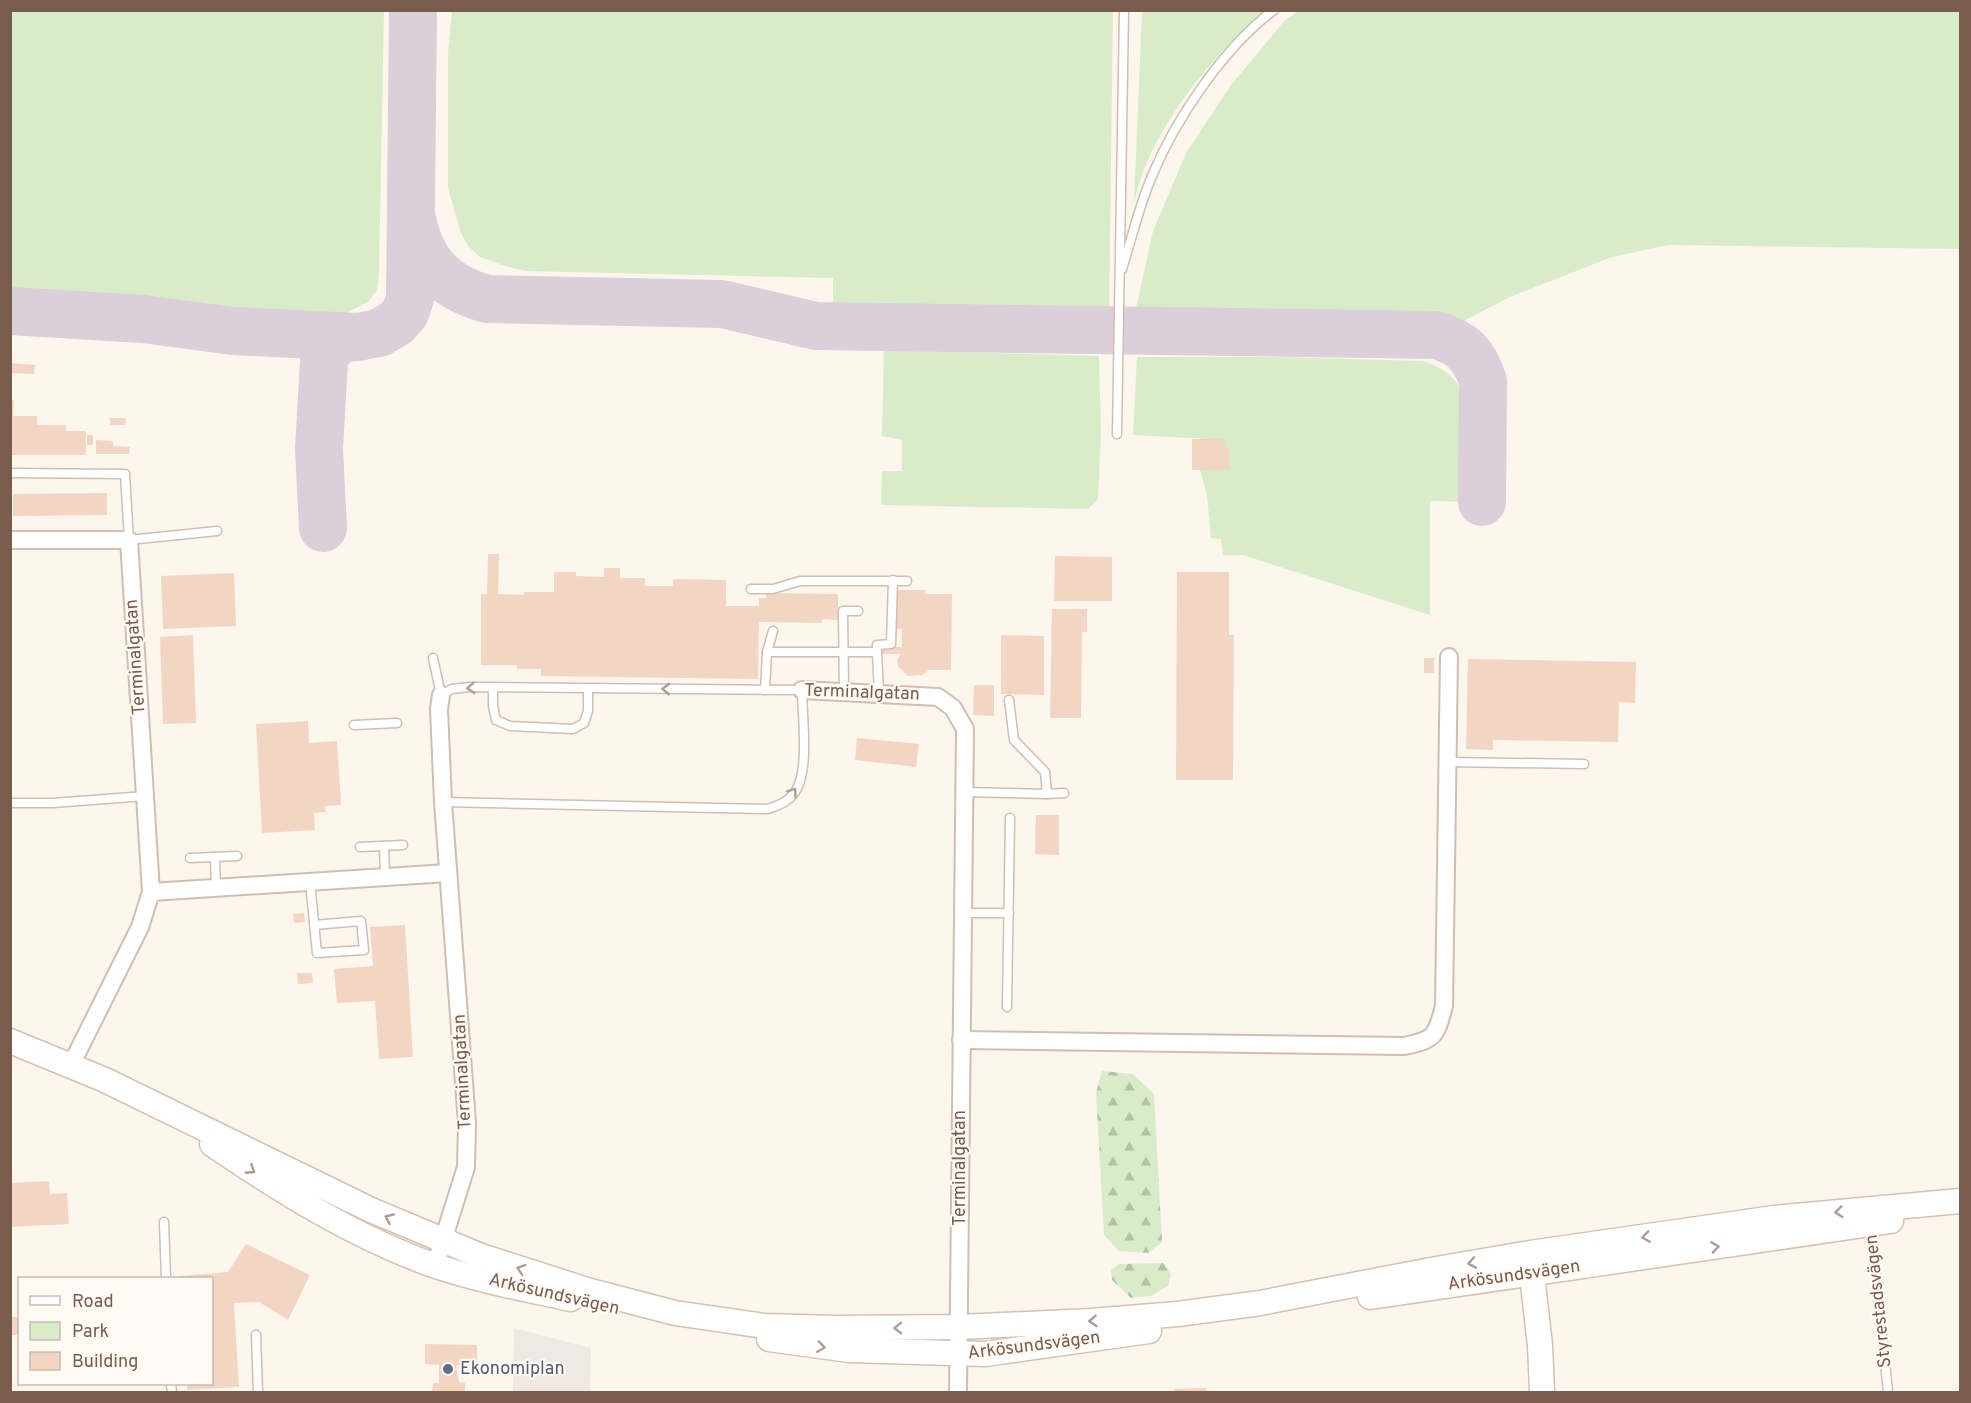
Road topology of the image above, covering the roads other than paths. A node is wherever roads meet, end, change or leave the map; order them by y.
1 (1124, 10) edge
2 (1274, 10) edge
3 (1119, 280) junction
4 (1117, 434) dead end
5 (10, 473) edge
6 (217, 531) dead end
7 (10, 540) edge
8 (129, 540) junction
9 (893, 580) junction
10 (907, 581) dead end
11 (751, 589) dead end
12 (858, 612) dead end
13 (773, 631) dead end
14 (767, 652) junction
15 (877, 652) junction
16 (843, 653) junction
17 (1449, 657) dead end
18 (433, 658) dead end
19 (493, 687) junction
20 (588, 688) junction
21 (765, 690) junction
22 (802, 690) junction
23 (844, 692) junction
24 (879, 693) junction
25 (441, 696) junction
26 (1009, 700) dead end
27 (397, 723) dead end
28 (354, 725) dead end
29 (1448, 762) junction
30 (1584, 764) dead end
31 (965, 792) junction
32 (1064, 793) dead end
33 (1047, 794) junction
34 (145, 796) junction
35 (443, 802) junction
36 (10, 803) edge
37 (1010, 818) dead end
38 (403, 845) dead end
39 (384, 846) junction
40 (360, 847) dead end
41 (237, 856) dead end
42 (215, 857) junction
43 (190, 858) dead end
44 (448, 873) junction
45 (386, 876) junction
46 (310, 882) junction
47 (216, 888) junction
48 (151, 892) junction
49 (963, 913) junction
50 (1009, 913) junction
51 (315, 925) junction
52 (1007, 1007) dead end
53 (962, 1040) junction
54 (10, 1041) edge
55 (71, 1065) junction
56 (150, 1103) junction
57 (1960, 1202) edge
58 (1960, 1209) edge
59 (1870, 1217) junction
60 (164, 1222) dead end
61 (442, 1241) junction
62 (1531, 1263) junction
63 (435, 1266) junction
64 (166, 1277) edge
65 (959, 1327) junction
66 (256, 1335) dead end
67 (958, 1355) junction
68 (258, 1392) edge
69 (957, 1392) edge
70 (1542, 1392) edge
71 (1888, 1392) edge

1 - 3 lane
2 - 3 lane
3 - 4 lane
5 - 8 lane
6 - 8 lane
7 - 8 street
8 - 34 street, Terminalgatan
9 - 10 lane
9 - 11 lane
9 - 15 lane
12 - 16 lane
13 - 14 lane
14 - 16 lane
14 - 21 lane
15 - 16 lane
15 - 24 lane
16 - 23 lane
17 - 29 street
18 - 25 lane
19 - 20 lane, Terminalgatan
19 - 20 lane
19 -> 25 lane, Terminalgatan
21 -> 20 lane, Terminalgatan
21 - 22 lane, Terminalgatan
22 - 23 street, Terminalgatan
35 -> 22 lane
23 - 24 street, Terminalgatan
24 - 31 street, Terminalgatan
25 - 35 street, Terminalgatan
26 - 33 lane
27 - 28 lane
29 - 30 lane
29 - 53 street
31 - 33 lane
31 - 49 street, Terminalgatan
32 - 33 lane
34 - 36 lane
34 - 48 street, Terminalgatan
35 - 44 street, Terminalgatan
37 - 50 lane
38 - 39 lane
39 - 40 lane
39 - 45 lane
41 - 42 lane
42 - 43 lane
42 - 47 lane
44 - 45 street
44 - 61 street, Terminalgatan
45 - 46 street
46 - 47 street
46 - 51 lane
47 - 48 street
48 - 55 street, Terminalgatan
49 - 50 lane
49 - 53 street, Terminalgatan
50 - 52 lane
51 - 51 lane
53 - 65 street, Terminalgatan
54 - 55 main road, Arkösundsvägen
55 - 56 main road, Arkösundsvägen
61 -> 56 main road, Arkösundsvägen
56 -> 63 main road, Arkösundsvägen
57 - 59 main road, Arkösundsvägen
58 - 59 main road, Arkösundsvägen
59 - 62 main road, Arkösundsvägen
59 - 71 lane, Styrestadsvägen
60 - 64 lane
61 - 63 street, Terminalgatan
65 -> 61 main road, Arkösundsvägen
62 -> 65 main road, Arkösundsvägen
62 - 67 main road, Arkösundsvägen
62 - 70 main road
63 -> 67 main road, Arkösundsvägen
65 - 67 street, Terminalgatan
66 - 68 lane
67 - 69 street, Terminalgatan

